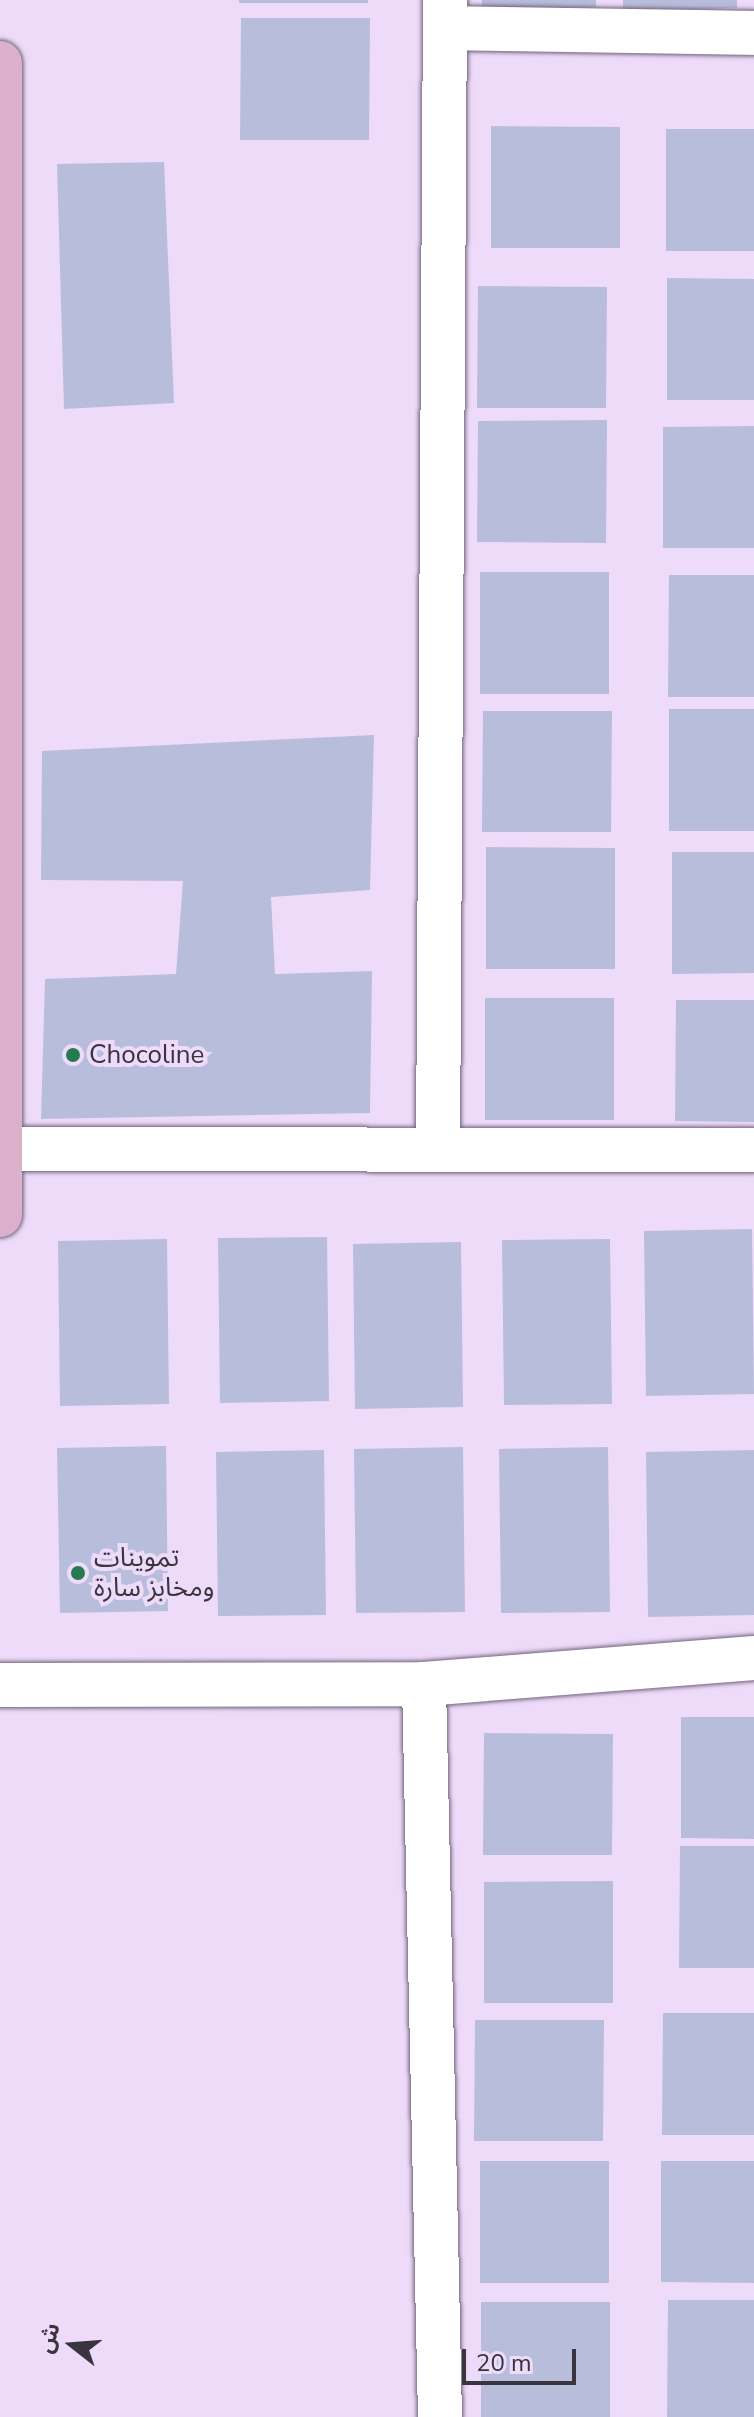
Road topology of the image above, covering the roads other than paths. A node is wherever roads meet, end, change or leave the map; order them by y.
1 (445, 14) edge
2 (754, 33) edge
3 (0, 63) edge
4 (1, 1149) edge
5 (438, 1149) junction
6 (754, 1150) edge
7 (0, 1215) edge
8 (754, 1658) edge
9 (424, 1684) junction
10 (0, 1685) edge
11 (440, 2417) edge

1 - 2 street
1 - 5 street
3 - 4 main road
4 - 5 street
4 - 7 main road
5 - 6 street
8 - 9 street
9 - 10 street
9 - 11 street

